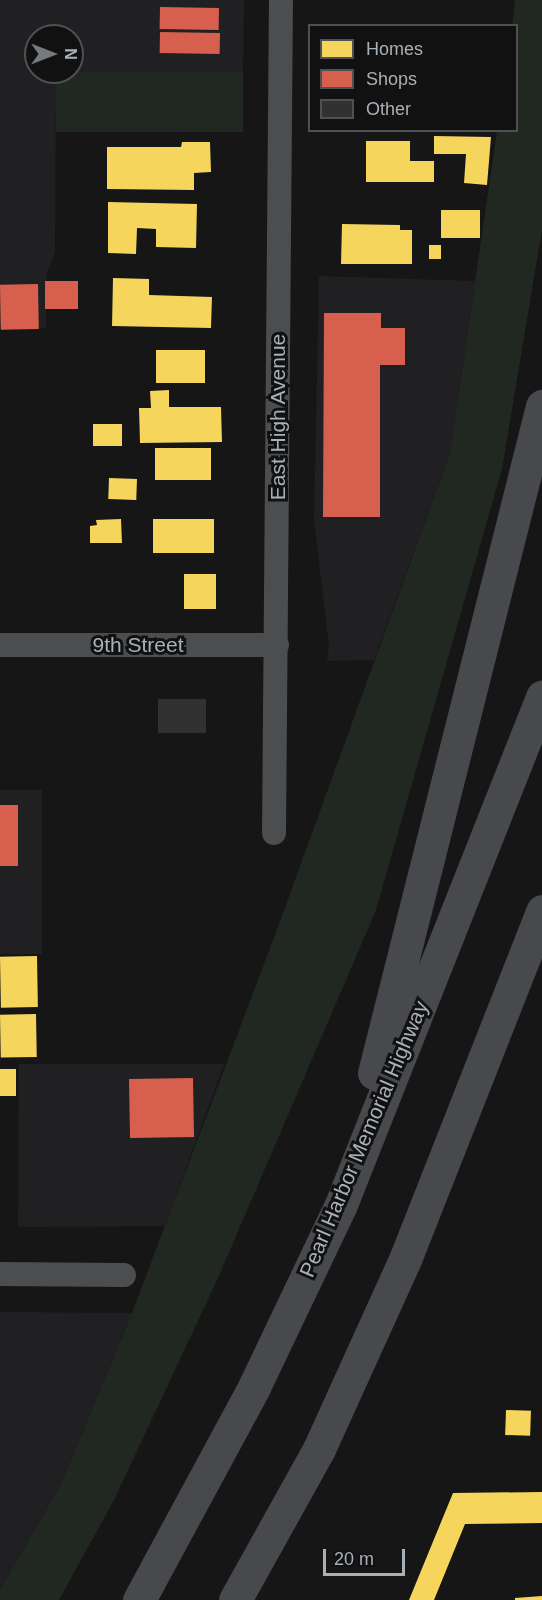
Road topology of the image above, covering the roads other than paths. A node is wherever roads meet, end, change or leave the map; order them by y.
1 (281, 0) edge
2 (542, 406) edge
3 (0, 645) edge
4 (277, 645) junction
5 (542, 697) edge
6 (274, 833) dead end
7 (542, 912) edge
8 (340, 1207) junction
9 (0, 1274) edge
10 (124, 1275) dead end
11 (140, 1600) edge
12 (235, 1600) edge

1 - 4 street, East High Avenue
2 - 8 highway
3 - 4 street, 9th Street
4 - 6 street, East High Avenue
5 - 8 highway, Pearl Harbor Memorial Highway
7 - 12 highway
8 - 11 highway, Pearl Harbor Memorial Highway
9 - 10 street

